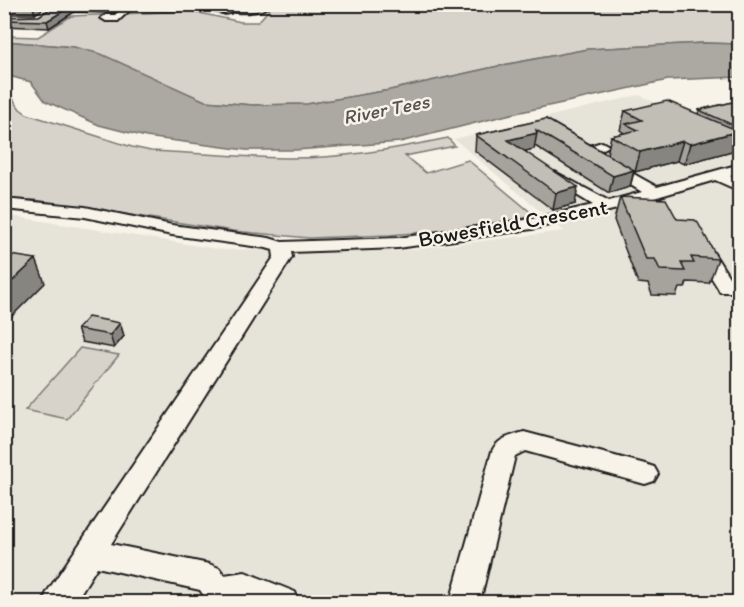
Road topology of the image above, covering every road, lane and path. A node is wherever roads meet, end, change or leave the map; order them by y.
1 (164, 4) edge
2 (210, 4) edge
3 (268, 4) edge
4 (106, 18) dead end
5 (696, 128) edge
6 (602, 146) dead end
7 (740, 148) edge
8 (542, 168) edge
9 (740, 168) edge
10 (717, 175) junction
11 (740, 186) edge
12 (648, 195) junction
13 (4, 204) edge
14 (607, 207) junction
15 (660, 210) edge
16 (687, 231) edge
17 (281, 247) junction
18 (727, 288) dead end
19 (645, 474) dead end
20 (90, 553) junction
21 (216, 596) edge
22 (58, 603) edge
23 (284, 603) edge
24 (465, 603) edge

1 - 4 street
2 - 3 street
5 - 7 street
6 - 12 street
8 - 14 street
9 - 10 street, Bowesfield Crescent
10 - 11 street
10 - 12 street, Bowesfield Crescent
12 - 14 street, Bowesfield Crescent
12 - 15 street
13 - 17 street, Bowesfield Crescent
14 - 17 street, Bowesfield Crescent
16 - 18 street
17 - 20 street
19 - 24 street
20 - 21 street
20 - 22 street
21 - 23 street

